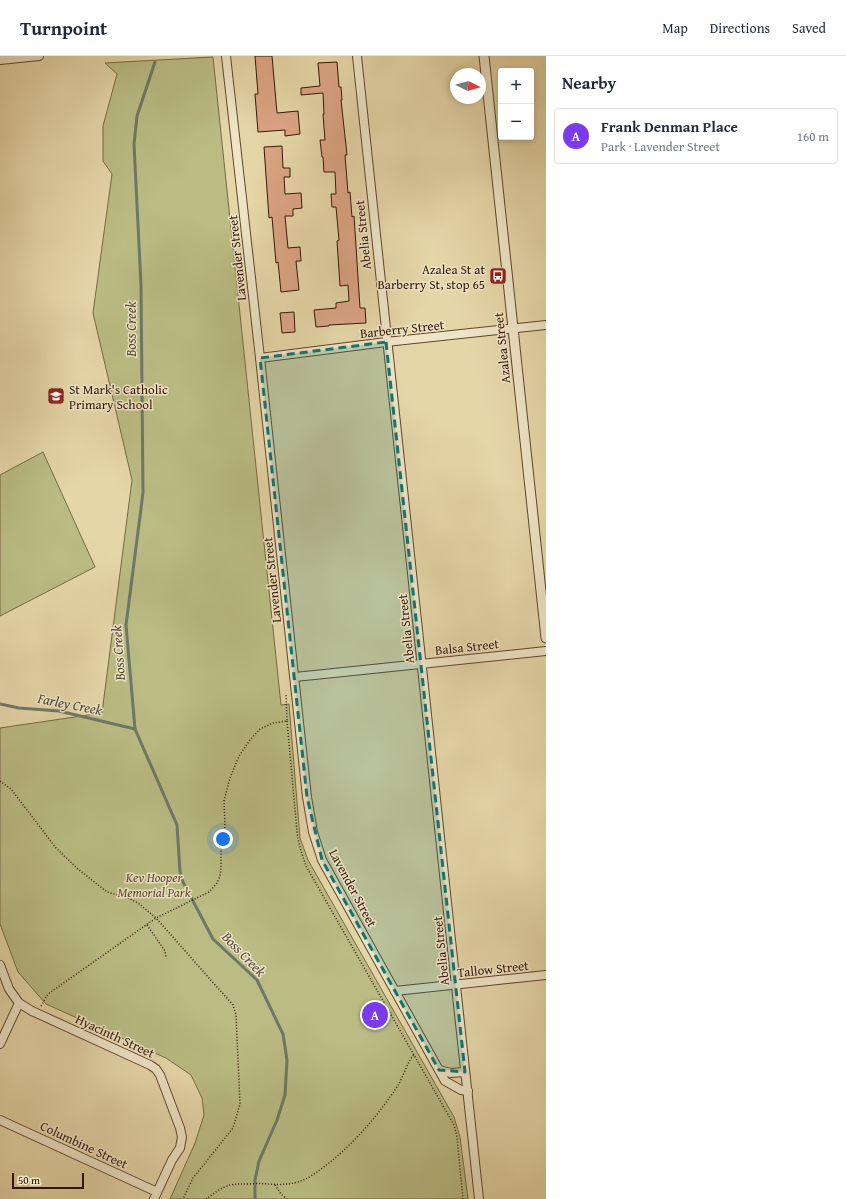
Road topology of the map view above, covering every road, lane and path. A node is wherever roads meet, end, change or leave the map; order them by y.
1 (39, 56) edge
2 (226, 56) edge
3 (357, 56) edge
4 (484, 56) edge
5 (0, 60) edge
6 (546, 325) edge
7 (513, 329) junction
8 (386, 342) junction
9 (260, 358) junction
10 (546, 638) edge
11 (546, 651) edge
12 (422, 664) junction
13 (295, 677) junction
14 (286, 693) dead end
15 (287, 721) junction
16 (0, 782) edge
17 (156, 918) junction
18 (147, 925) junction
19 (166, 957) dead end
20 (0, 965) edge
21 (546, 975) edge
22 (456, 985) junction
23 (395, 991) junction
24 (19, 1003) junction
25 (36, 1013) junction
26 (0, 1044) edge
27 (414, 1054) junction
28 (439, 1070) junction
29 (466, 1072) junction
30 (468, 1092) junction
31 (0, 1120) edge
32 (275, 1185) junction
33 (155, 1196) edge
34 (183, 1199) edge
35 (206, 1199) edge
36 (286, 1199) edge
37 (463, 1199) edge
38 (479, 1199) edge

1 - 5 street
2 - 9 street, Lavender Street
3 - 8 street, Abelia Street
4 - 7 street, Azalea Street
6 - 7 street, Barberry Street
7 - 8 street, Barberry Street
7 - 10 street, Azalea Street
8 - 9 street, Barberry Street
8 - 12 street, Abelia Street
9 - 13 street, Lavender Street
11 - 12 street, Balsa Street
12 - 13 street, Balsa Street
12 - 22 street, Abelia Street
13 - 23 street, Lavender Street
14 - 15 path
15 - 17 path
15 - 27 path
16 - 17 path
17 - 18 path
17 - 34 path
18 - 19 path
18 - 25 path
20 - 24 street, Hyacinth Street
21 - 22 street, Tallow Street
22 - 23 street, Tallow Street
22 - 29 street, Abelia Street
23 - 28 street, Lavender Street
24 - 25 street, Hyacinth Street
24 - 26 street
25 - 33 street, Hyacinth Street
27 - 32 path
27 - 37 path
28 - 29 street
28 - 30 street, Lavender Street
29 - 30 street, Abelia Street
30 - 38 street, Abelia Street
31 - 33 street, Columbine Street
32 - 35 path
32 - 36 path

